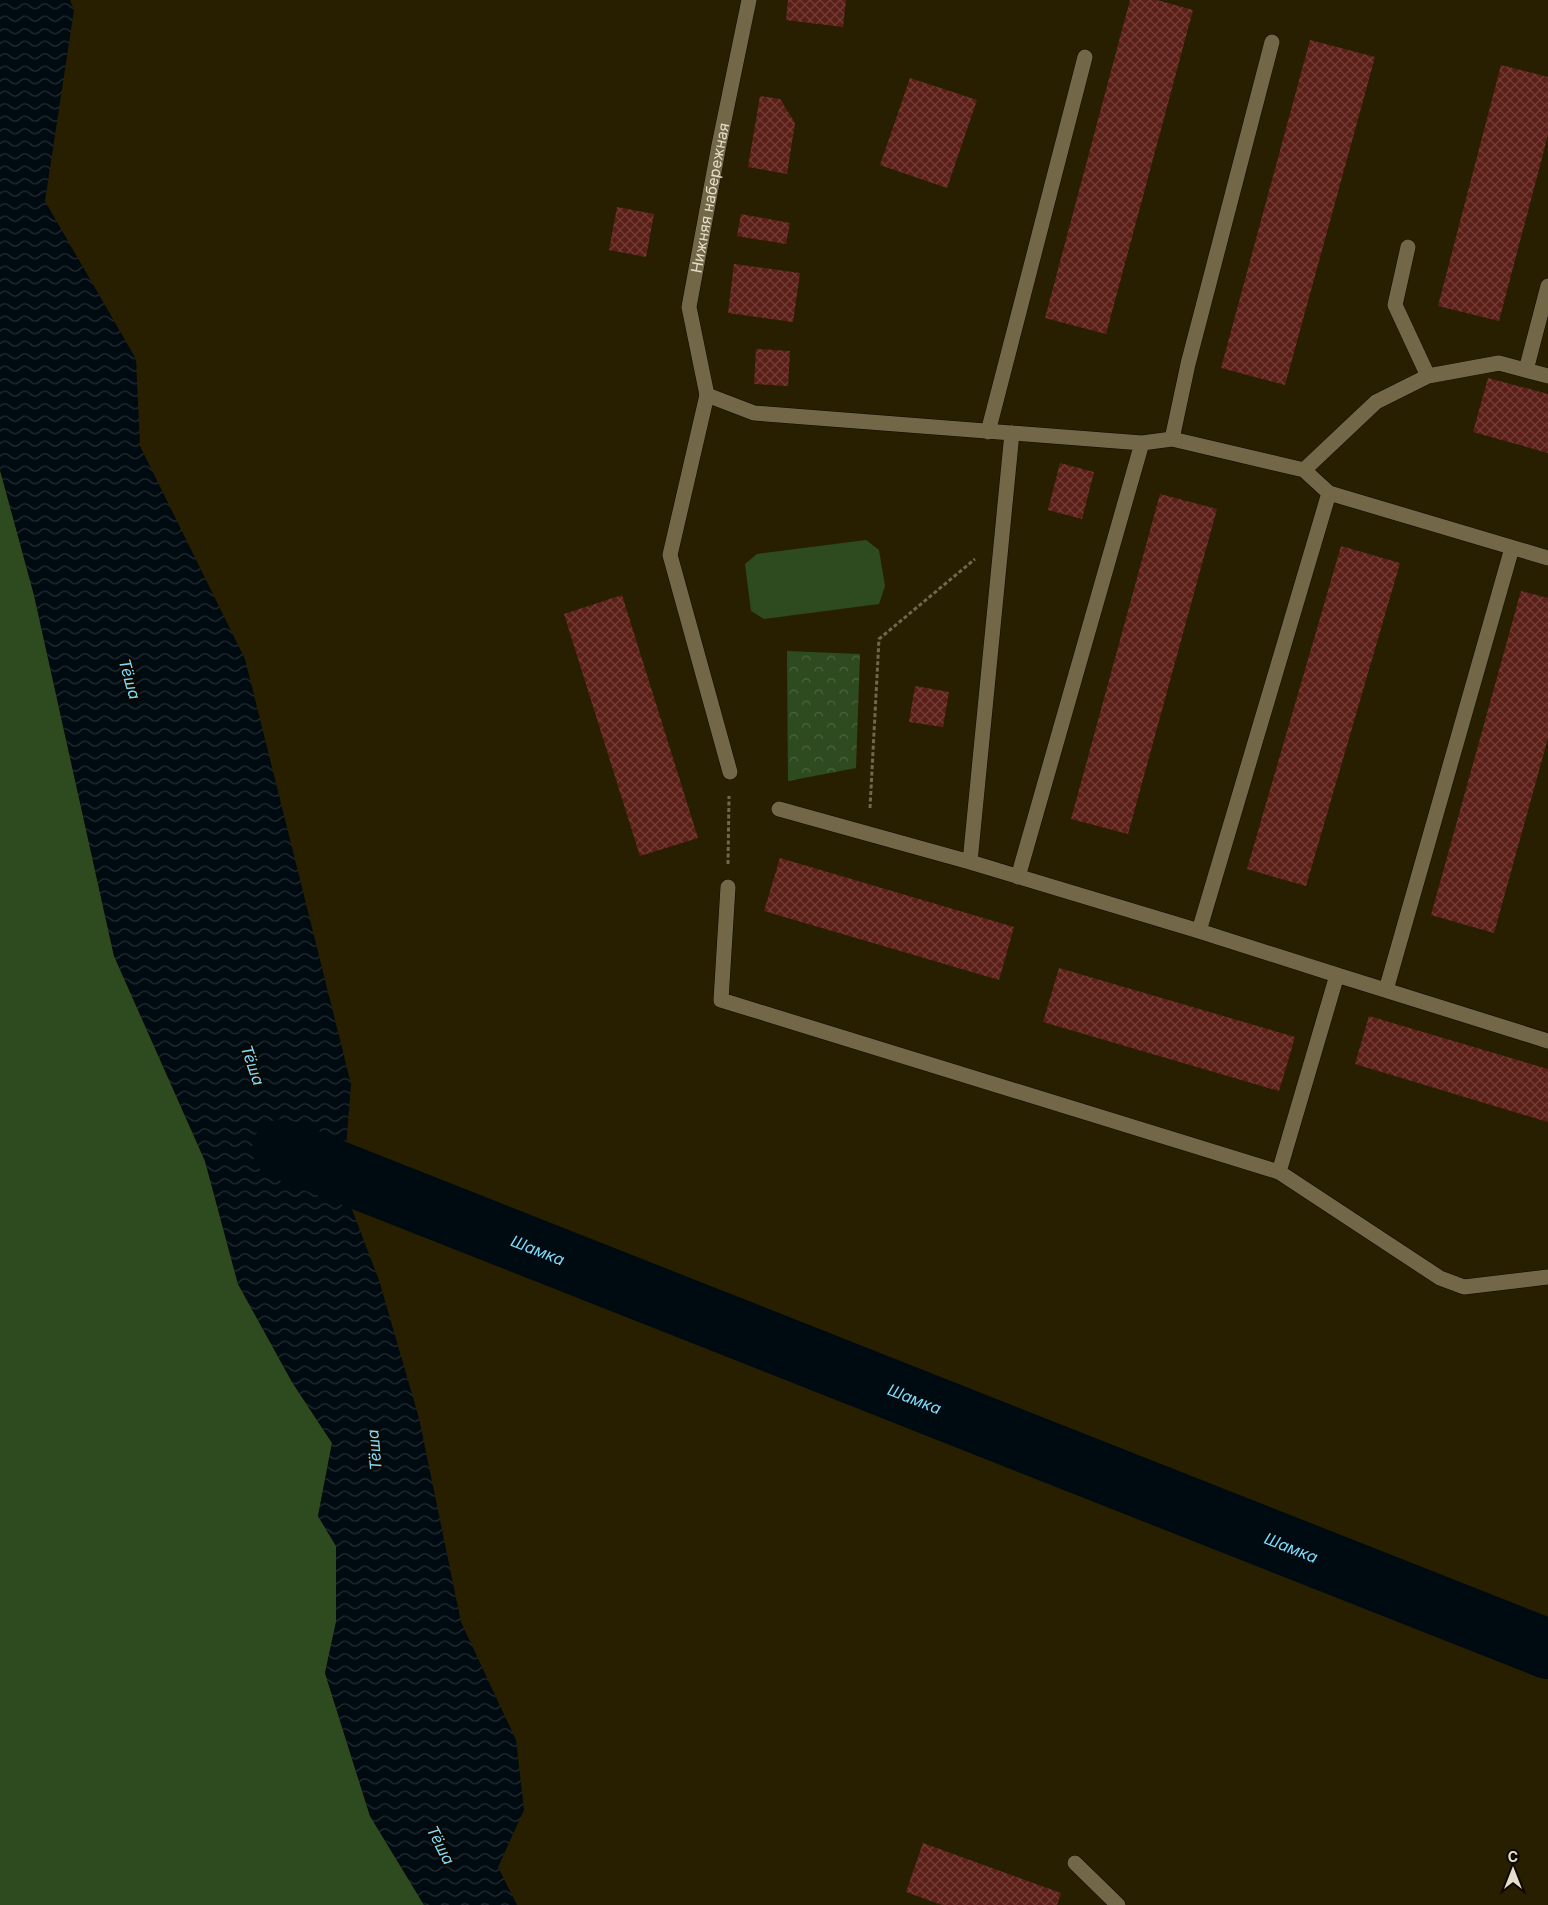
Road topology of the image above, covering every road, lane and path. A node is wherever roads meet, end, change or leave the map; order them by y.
1 (749, 0) edge
2 (1272, 42) dead end
3 (1085, 57) dead end
4 (1408, 246) dead end
5 (1548, 286) edge
6 (1526, 370) junction
7 (1428, 376) junction
8 (1548, 376) edge
9 (707, 395) junction
10 (988, 432) junction
11 (1012, 433) junction
12 (1172, 440) junction
13 (1142, 443) junction
14 (1304, 470) junction
15 (1329, 493) junction
16 (1002, 536) junction
17 (1512, 548) junction
18 (1548, 558) edge
19 (730, 772) joint
20 (779, 809) dead end
21 (869, 834) junction
22 (970, 862) junction
23 (1018, 877) junction
24 (728, 887) joint
25 (1199, 931) junction
26 (1338, 976) junction
27 (1386, 990) junction
28 (1548, 1041) edge
29 (1279, 1172) junction
30 (1548, 1277) edge
31 (1076, 1863) dead end
32 (1118, 1905) edge

1 - 9 street, Нижняя набережная
2 - 12 street
3 - 10 street
4 - 7 street
5 - 6 street
6 - 7 street
6 - 8 street
7 - 14 street
9 - 10 street
9 - 19 street
10 - 11 street
11 - 13 street
11 - 16 street
12 - 13 street
12 - 14 street
13 - 23 street
14 - 15 street
15 - 17 street
15 - 25 street
16 - 21 path
16 - 22 street
17 - 18 street
17 - 27 street
19 - 24 path
20 - 21 street
21 - 22 street
22 - 23 street
23 - 25 street
24 - 29 street
25 - 26 street
26 - 27 street
26 - 29 street
27 - 28 street
29 - 30 street
31 - 32 street

